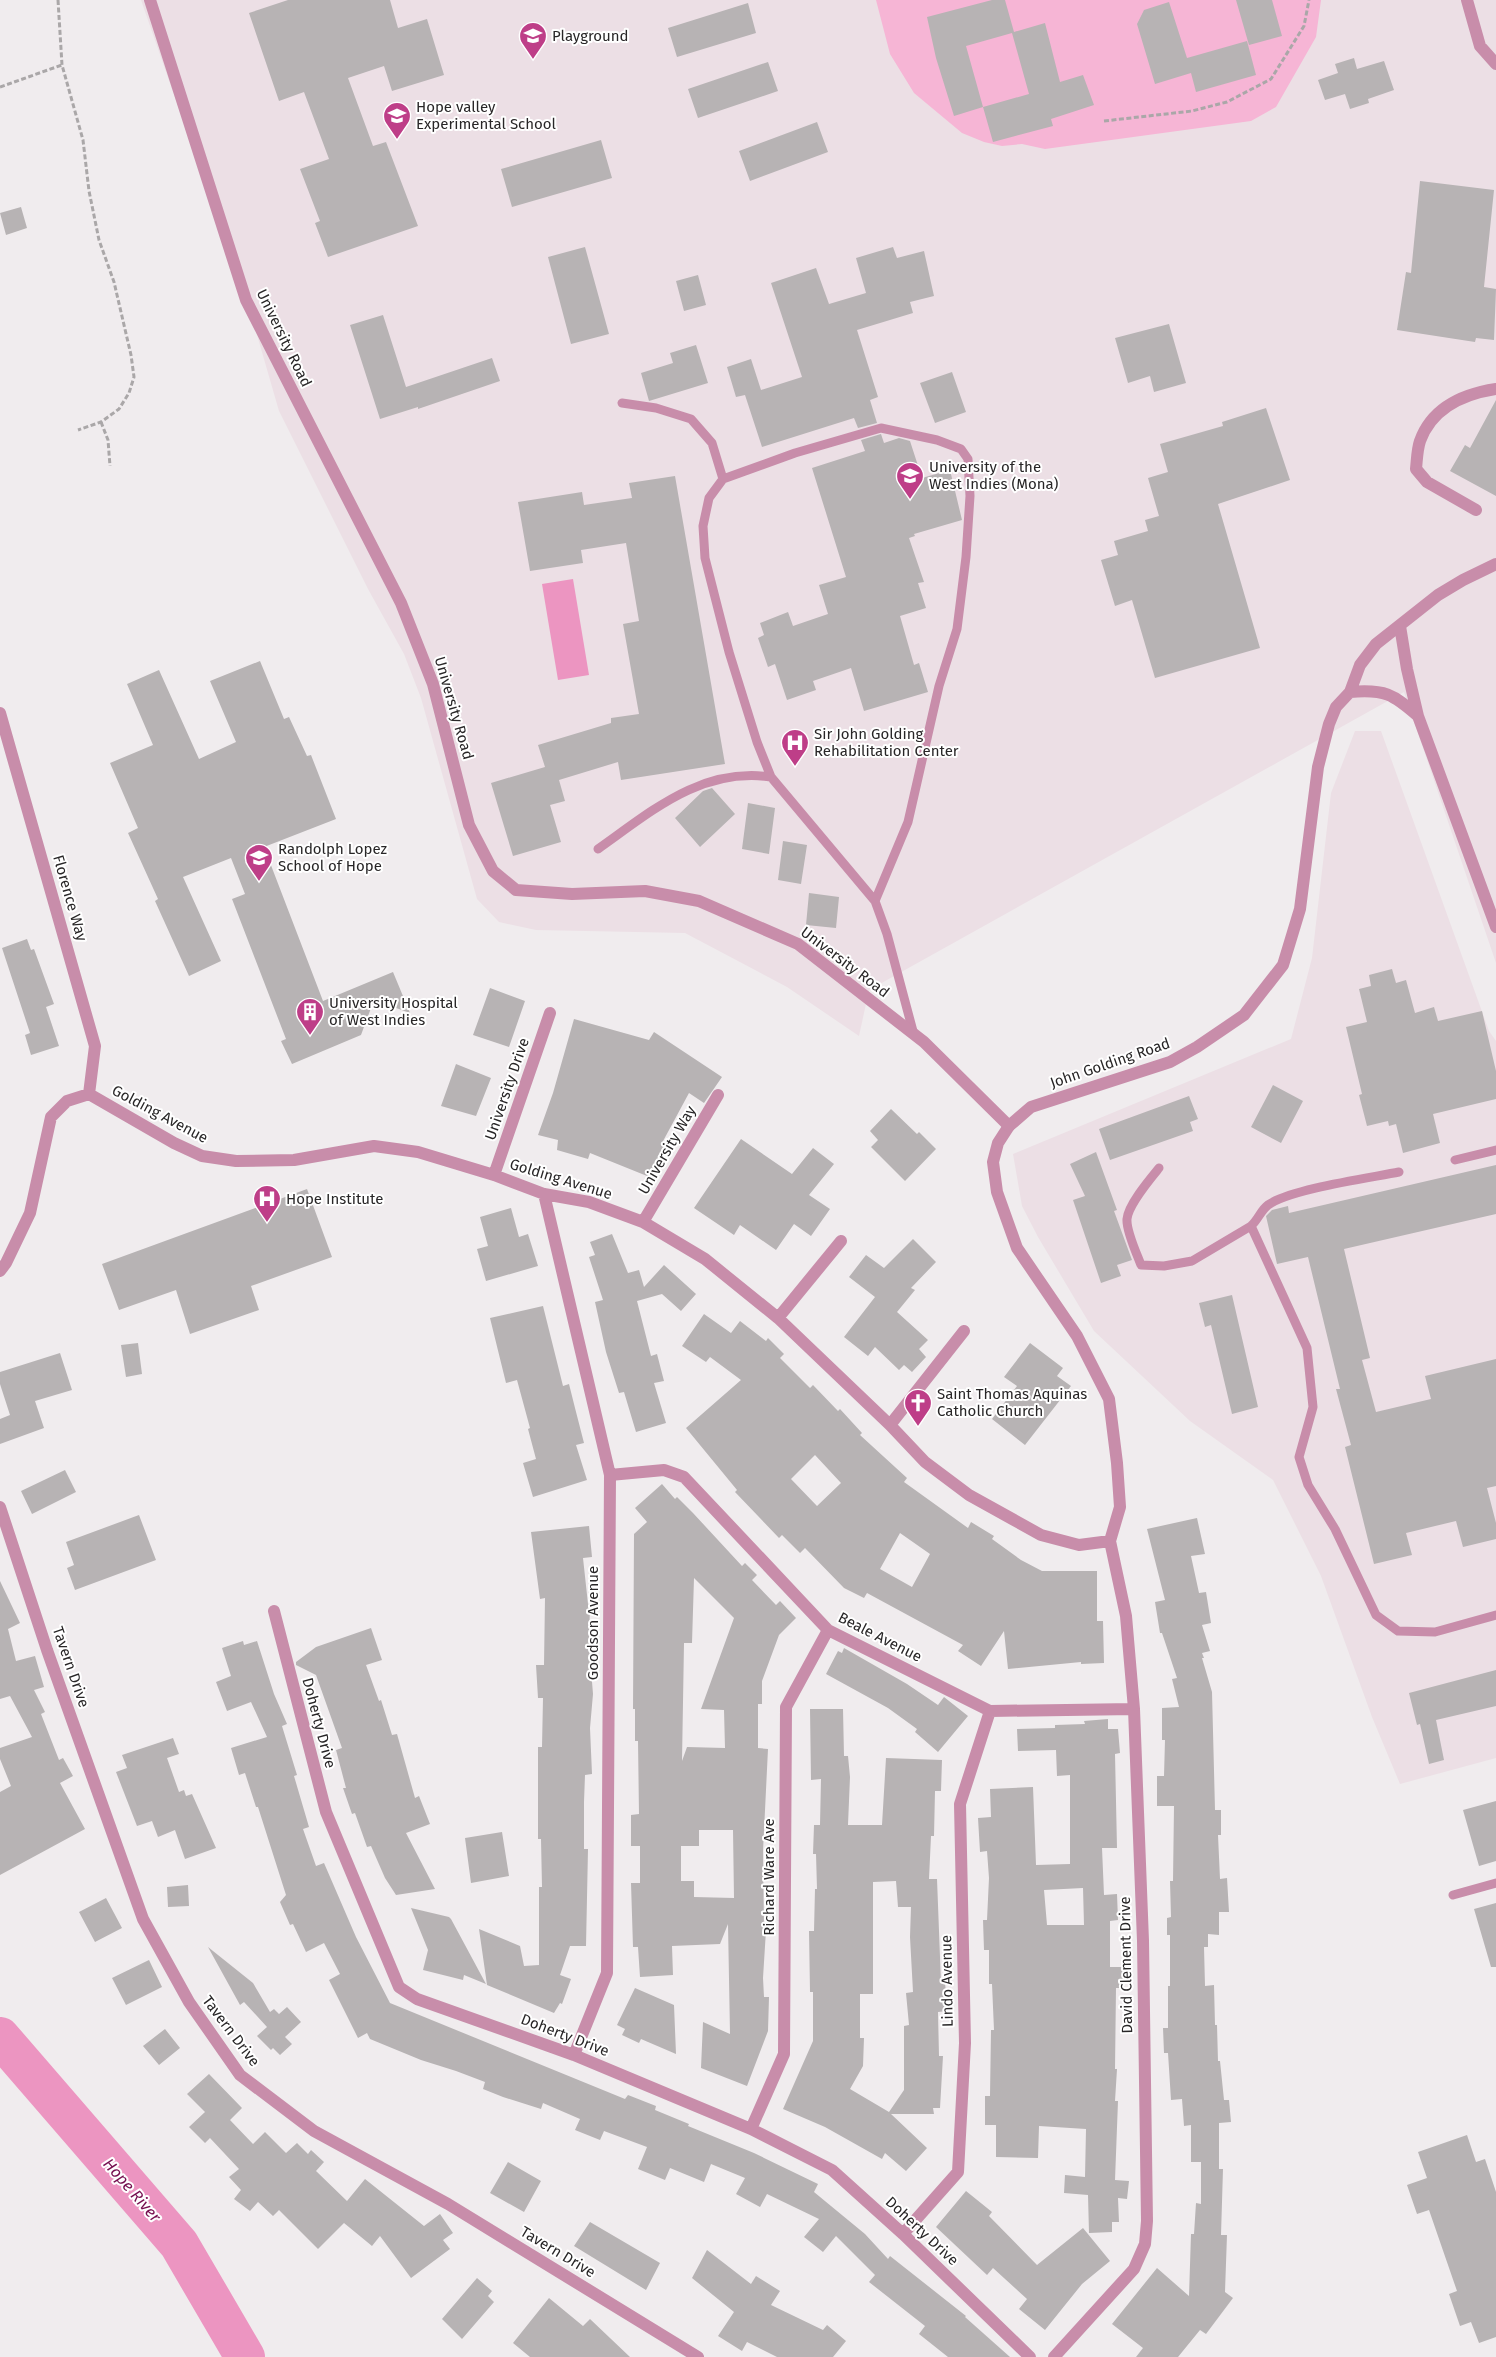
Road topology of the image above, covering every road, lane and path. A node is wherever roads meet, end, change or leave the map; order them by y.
1 (58, 0) edge
2 (150, 0) edge
3 (1309, 0) edge
4 (1468, 0) edge
5 (1496, 64) edge
6 (62, 65) junction
7 (0, 87) edge
8 (1104, 121) dead end
9 (1496, 388) edge
10 (622, 403) dead end
11 (101, 422) junction
12 (78, 430) dead end
13 (110, 466) dead end
14 (723, 479) junction
15 (1476, 510) dead end
16 (1496, 564) edge
17 (1400, 626) junction
18 (1350, 692) junction
19 (0, 713) edge
20 (1418, 716) junction
21 (771, 778) junction
22 (598, 849) dead end
23 (875, 901) junction
24 (1496, 927) edge
25 (550, 1013) dead end
26 (914, 1035) junction
27 (89, 1094) junction
28 (718, 1095) dead end
29 (1009, 1126) junction
30 (1496, 1150) edge
31 (1455, 1160) dead end
32 (1159, 1168) dead end
33 (1399, 1172) dead end
34 (494, 1175) junction
35 (544, 1194) junction
36 (643, 1222) junction
37 (1251, 1226) junction
38 (841, 1241) dead end
39 (2, 1265) edge
40 (778, 1318) junction
41 (964, 1331) dead end
42 (890, 1425) junction
43 (610, 1475) junction
44 (0, 1507) edge
45 (1110, 1541) junction
46 (274, 1611) dead end
47 (1496, 1614) edge
48 (828, 1630) junction
49 (1134, 1709) junction
50 (990, 1711) junction
51 (1496, 1883) edge
52 (1453, 1895) dead end
53 (574, 2055) junction
54 (751, 2129) junction
55 (903, 2234) junction
56 (698, 2357) edge
57 (1030, 2357) edge
58 (1054, 2357) edge

1 - 6 path
2 - 26 street, University Road
3 - 8 path
4 - 5 street
6 - 7 path
6 - 11 path
9 - 15 street
10 - 14 lane
11 - 12 path
11 - 13 path
14 - 21 lane
14 - 23 lane
16 - 17 street, John Golding Road
17 - 18 street, John Golding Road
17 - 20 street
18 - 20 street
18 - 29 street, John Golding Road
19 - 27 street, Florence Way
20 - 24 street
21 - 22 lane
21 - 23 lane
23 - 26 lane
25 - 34 street, University Drive
26 - 29 street, University Road
27 - 34 street, Golding Avenue
27 - 39 street, Golding Avenue
28 - 36 street, University Way
29 - 45 street, John Golding Road
30 - 31 lane
32 - 37 lane
33 - 37 lane
34 - 35 street, Golding Avenue
35 - 36 street, Golding Avenue
35 - 43 street, Goodson Avenue
36 - 40 street, Golding Avenue
37 - 47 lane
38 - 40 street
40 - 42 street, Golding Avenue
41 - 42 street
42 - 45 street, Golding Avenue
43 - 48 street, Beale Avenue
43 - 53 street, Goodson Avenue
44 - 56 street, Tavern Drive
45 - 49 street, David Clement Drive
46 - 53 street, Doherty Drive
48 - 50 street, Beale Avenue
48 - 54 street, Richard Ware Ave
49 - 50 street, Beale Avenue
49 - 58 street, David Clement Drive
50 - 55 street, Lindo Avenue
51 - 52 lane
53 - 54 street, Doherty Drive
54 - 55 street, Doherty Drive
55 - 57 street, Doherty Drive

